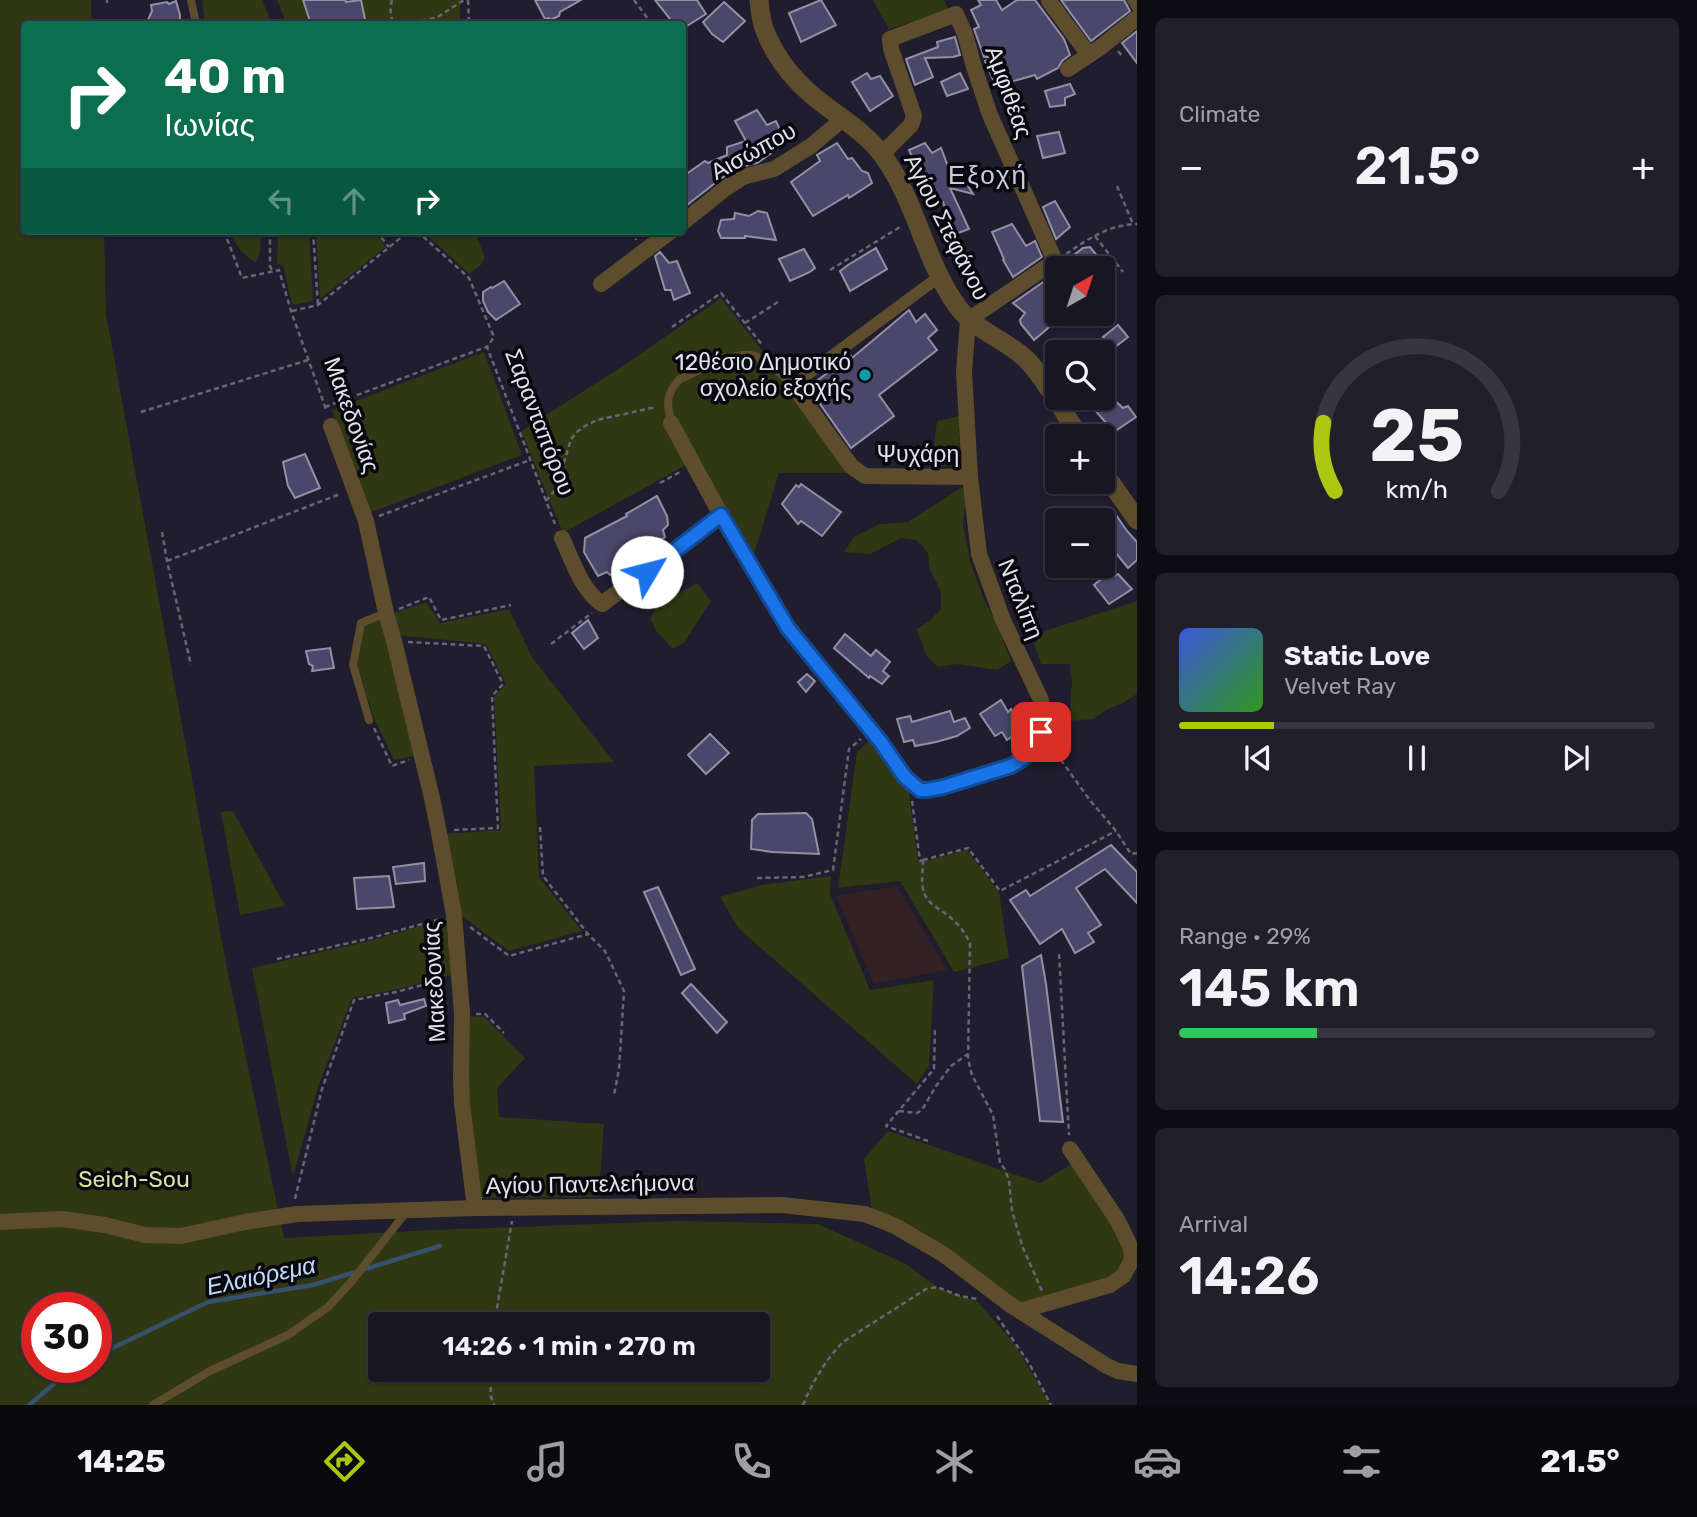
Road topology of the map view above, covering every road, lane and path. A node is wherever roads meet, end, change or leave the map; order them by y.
1 (191, 0) edge
2 (392, 0) edge
3 (466, 0) edge
4 (634, 0) edge
5 (759, 0) edge
6 (1133, 0) edge
7 (1050, 1) edge
8 (1137, 6) edge
9 (1137, 18) edge
10 (195, 21) edge
11 (392, 21) edge
12 (417, 21) edge
13 (469, 21) edge
14 (650, 21) edge
15 (1089, 55) junction
16 (1068, 69) dead end
17 (844, 118) junction
18 (882, 154) junction
19 (1117, 186) dead end
20 (915, 218) junction
21 (686, 220) edge
22 (1135, 224) edge
23 (225, 235) edge
24 (270, 235) edge
25 (313, 235) edge
26 (379, 235) edge
27 (404, 235) edge
28 (421, 235) edge
29 (666, 235) edge
30 (1095, 236) junction
31 (389, 247) junction
32 (1053, 256) edge
33 (1063, 256) edge
34 (1045, 268) edge
35 (830, 270) dead end
36 (273, 272) junction
37 (1123, 272) dead end
38 (940, 276) junction
39 (601, 284) dead end
40 (778, 302) dead end
41 (318, 304) junction
42 (291, 311) junction
43 (968, 320) junction
44 (672, 327) dead end
45 (487, 347) junction
46 (308, 360) junction
47 (793, 385) junction
48 (667, 405) junction
49 (326, 407) junction
50 (141, 412) dead end
51 (671, 423) joint
52 (1071, 424) edge
53 (331, 426) joint
54 (530, 460) junction
55 (695, 464) junction
56 (970, 477) junction
57 (660, 483) dead end
58 (354, 489) junction
59 (1115, 489) edge
60 (546, 501) junction
61 (721, 515) junction
62 (1137, 520) edge
63 (366, 521) junction
64 (162, 533) dead end
65 (562, 538) joint
66 (167, 561) junction
67 (602, 604) junction
68 (511, 605) dead end
69 (386, 614) junction
70 (394, 641) junction
71 (551, 644) dead end
72 (191, 665) dead end
73 (369, 720) joint
74 (871, 730) junction
75 (1069, 736) dead end
76 (1046, 738) junction
77 (422, 756) junction
78 (910, 783) junction
79 (540, 827) dead end
80 (438, 830) junction
81 (1116, 831) junction
82 (1137, 853) edge
83 (923, 860) junction
84 (757, 878) dead end
85 (454, 915) junction
86 (588, 934) junction
87 (1059, 954) dead end
88 (277, 959) dead end
89 (458, 976) junction
90 (462, 1013) junction
91 (935, 1027) dead end
92 (504, 1033) dead end
93 (968, 1054) junction
94 (614, 1095) dead end
95 (899, 1111) junction
96 (928, 1141) dead end
97 (1070, 1149) joint
98 (295, 1196) dead end
99 (513, 1207) junction
100 (475, 1208) junction
101 (407, 1210) junction
102 (0, 1222) edge
103 (979, 1300) dead end
104 (1047, 1303) junction
105 (994, 1310) dead end
106 (1020, 1311) junction
107 (496, 1312) edge
108 (1137, 1374) edge
109 (490, 1382) edge
110 (153, 1405) edge
111 (494, 1405) edge
112 (803, 1405) edge
113 (1051, 1405) edge

1 - 10 lane
2 - 11 path
3 - 12 path
3 - 13 path
4 - 14 path
5 - 17 street, Αγίου Στεφάνου
6 - 8 street
7 - 15 street
9 - 15 street
15 - 16 street
17 - 18 street, Αγίου Στεφάνου
17 - 21 street, Αισώπου
18 - 20 street, Αγίου Στεφάνου
18 - 32 street, Αμφιθέας
19 - 22 path
20 - 35 path
20 - 38 street, Αγίου Στεφάνου
22 - 30 path
23 - 36 path, Μακεδονίας
24 - 36 path
25 - 41 path
26 - 31 path
27 - 31 path
28 - 45 path, Σαρανταπόρου
29 - 39 street
30 - 33 path
30 - 37 path
31 - 41 path
34 - 43 street
36 - 42 path, Μακεδονίας
38 - 43 street, Αγίου Στεφάνου
38 - 47 street
40 - 44 path
41 - 42 path
42 - 46 path, Μακεδονίας
43 - 52 street, Αγίου Στεφάνου
43 - 56 street, Νταλίπη
45 - 49 path
45 - 54 path, Σαρανταπόρου
46 - 49 path, Μακεδονίας
46 - 50 path
47 - 48 lane
47 - 56 street, Ψυχάρη
48 - 51 lane
48 - 60 path
49 - 53 path, Μακεδονίας
51 - 55 street
53 - 58 street, Μακεδονίας
54 - 60 path, Σαρανταπόρου
54 - 63 path
55 - 57 path
55 - 61 street
56 - 76 street, Νταλίπη
58 - 63 street, Μακεδονίας
58 - 66 path
59 - 62 street
60 - 65 path, Σαρανταπόρου
61 - 67 street
61 - 74 street
63 - 69 street, Μακεδονίας
64 - 66 path
65 - 67 street
66 - 72 path
67 - 71 path
68 - 69 path
69 - 70 street, Μακεδονίας
69 - 73 lane
70 - 77 street, Μακεδονίας
70 - 80 path
73 - 77 path
74 - 78 street
74 - 84 path
75 - 76 path
76 - 78 street
76 - 81 path
77 - 80 street, Μακεδονίας
78 - 83 path
79 - 86 path
80 - 85 street, Μακεδονίας
81 - 82 path
81 - 83 path
83 - 93 path
85 - 86 path
85 - 88 path
85 - 89 street, Μακεδονίας
86 - 94 path
87 - 97 path
89 - 90 street, Μακεδονίας
89 - 98 path
90 - 92 path
90 - 100 street, Μακεδονίας
91 - 95 path
93 - 95 path
93 - 104 path
95 - 96 path
97 - 104 street
99 - 100 street, Αγίου Παντελεήμονα
99 - 106 street, Αγίου Παντελεήμονα
99 - 107 path
100 - 101 street, Αγίου Παντελεήμονα
101 - 102 street, Αγίου Παντελεήμονα
101 - 110 lane
103 - 112 path
104 - 106 street
105 - 113 path
106 - 108 street, Αγίου Παντελεήμονα
109 - 111 path

